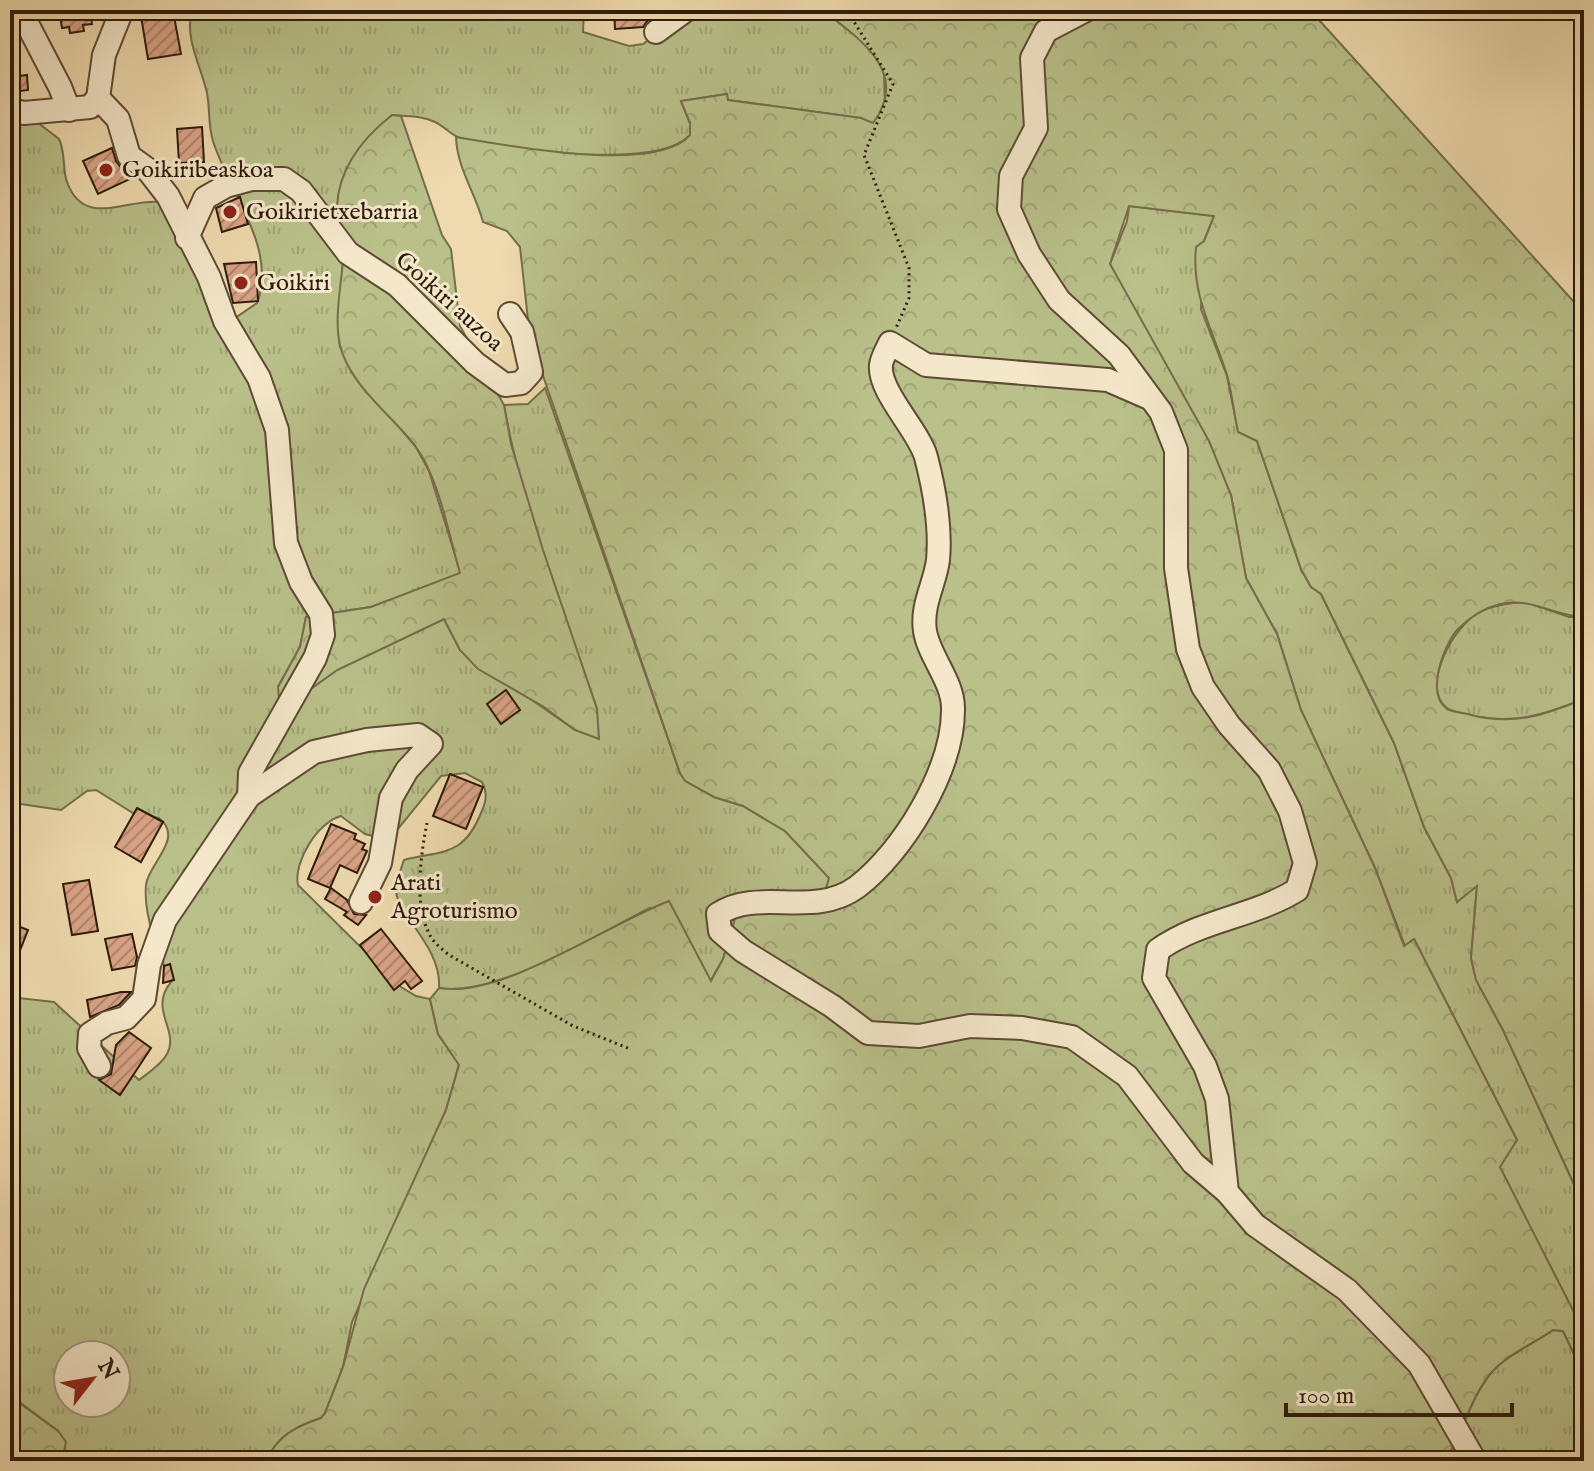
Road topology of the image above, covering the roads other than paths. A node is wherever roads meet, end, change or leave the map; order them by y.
1 (20, 10) edge
2 (122, 10) edge
3 (686, 10) edge
4 (1086, 10) edge
5 (656, 32) dead end
6 (98, 98) junction
7 (10, 110) edge
8 (69, 110) junction
9 (187, 238) junction
10 (510, 314) dead end
11 (1147, 397) junction
12 (249, 796) junction
13 (361, 902) dead end
14 (99, 1066) dead end
15 (1227, 1192) junction
16 (1475, 1461) edge

1 - 8 street
2 - 6 street
3 - 5 street
4 - 11 street
6 - 8 street
6 - 9 street
7 - 8 street
9 - 10 street, Goikiri auzoa
9 - 12 street
11 - 15 street
11 - 15 street
12 - 13 street
12 - 14 street
15 - 16 street

